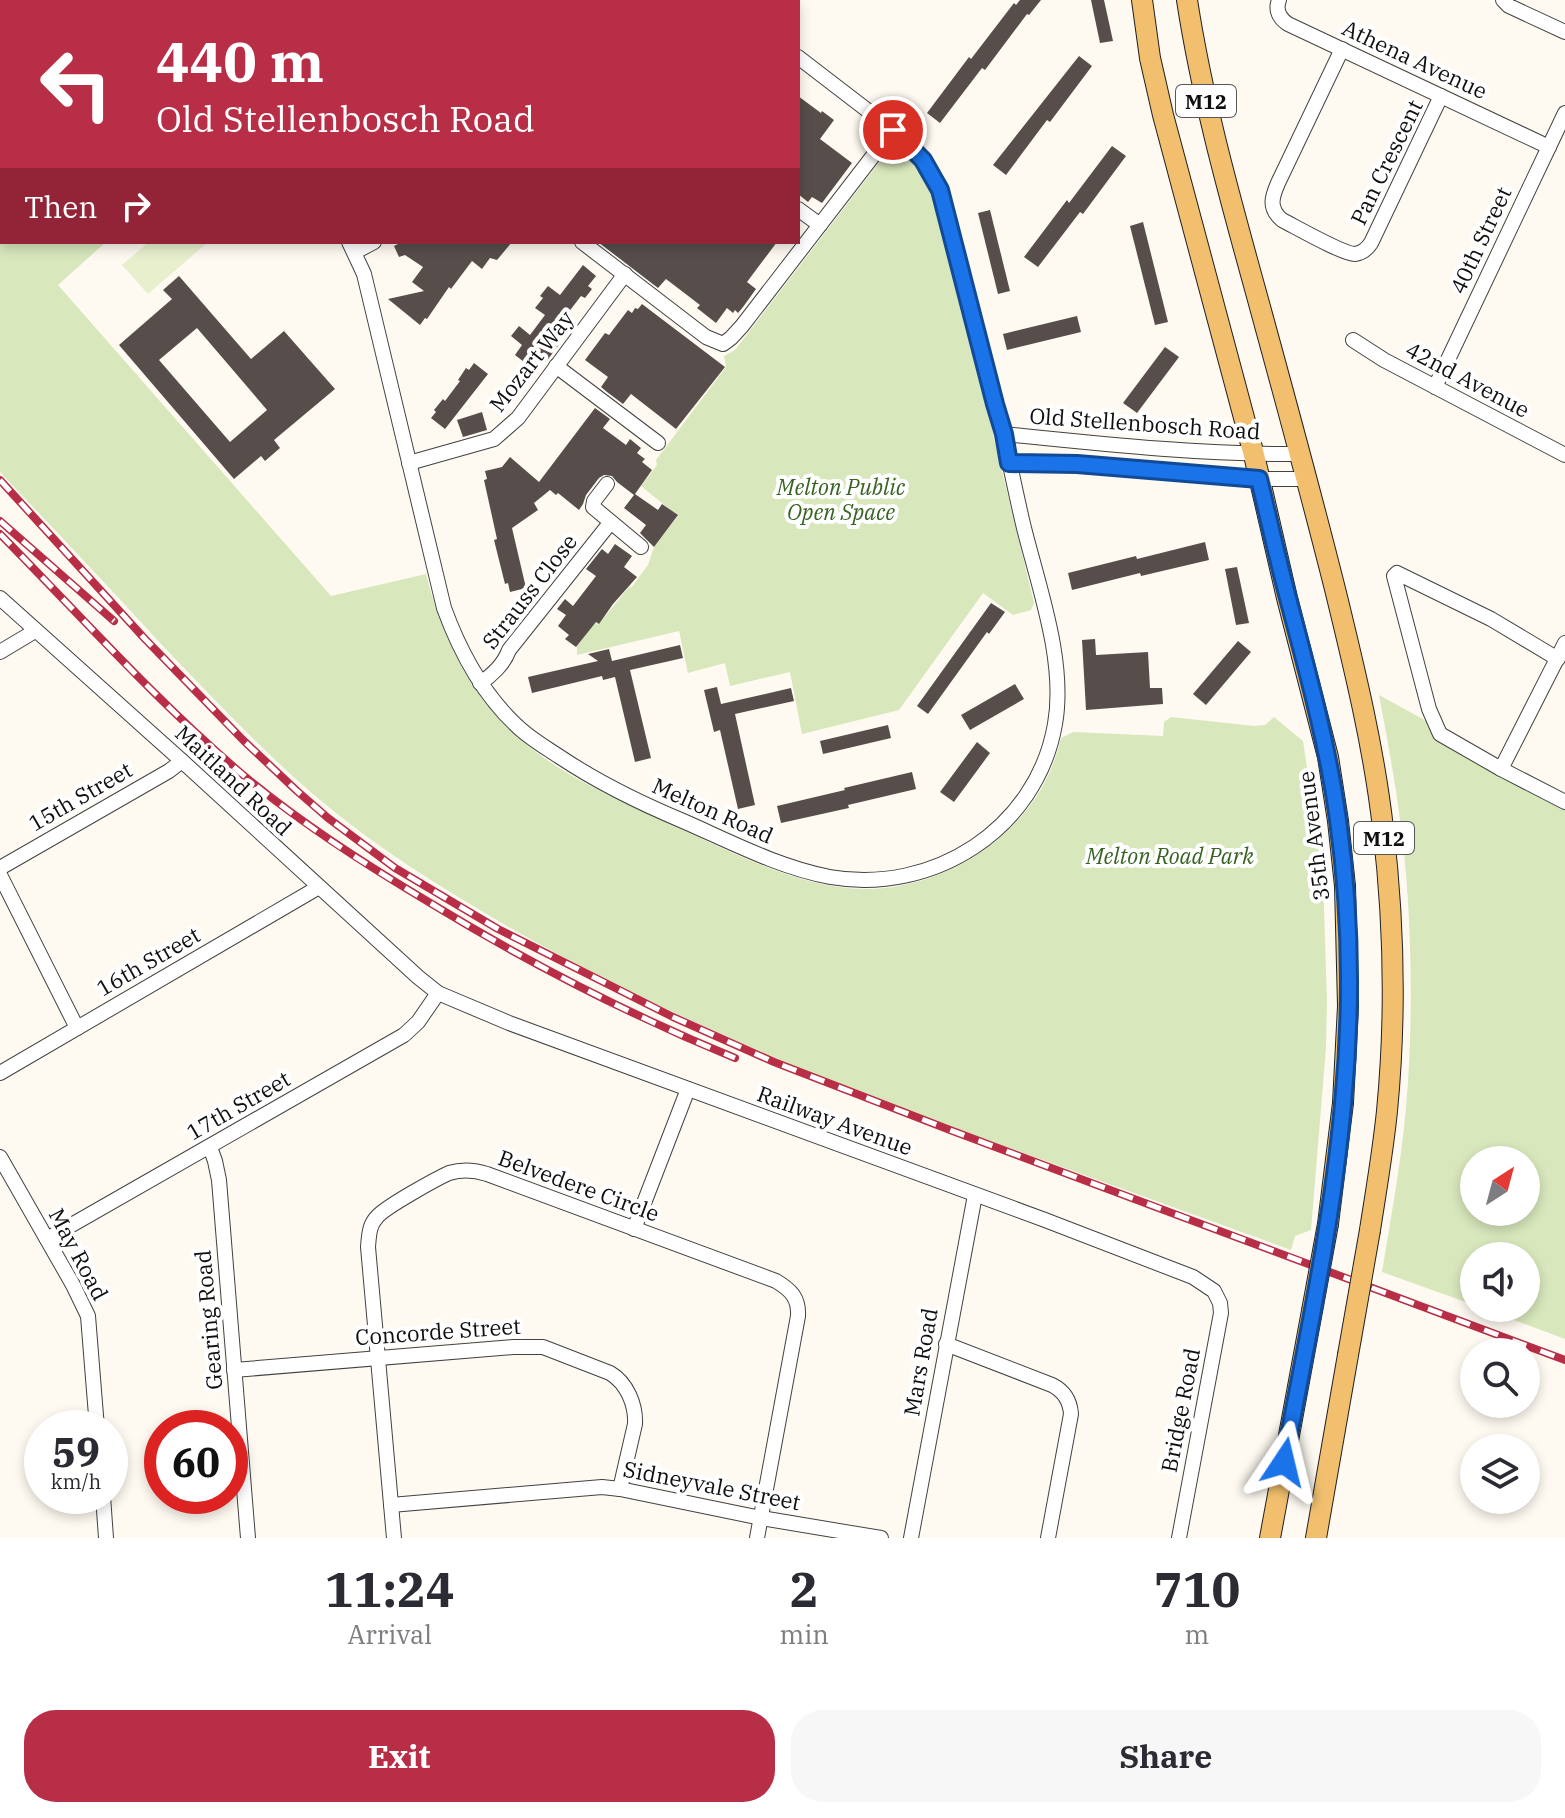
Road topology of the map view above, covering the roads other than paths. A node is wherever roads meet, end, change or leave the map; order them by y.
1 (1142, 0) edge
2 (1187, 0) edge
3 (1279, 0) edge
4 (1503, 0) edge
5 (1565, 32) edge
6 (1342, 49) junction
7 (800, 59) edge
8 (1441, 96) junction
9 (1565, 113) edge
10 (893, 130) junction
11 (1561, 133) edge
12 (1549, 147) junction
13 (800, 210) edge
14 (820, 225) junction
15 (585, 244) edge
16 (352, 247) edge
17 (625, 274) junction
18 (1353, 340) dead end
19 (556, 366) junction
20 (1435, 387) junction
21 (1004, 434) junction
22 (658, 443) dead end
23 (1300, 454) junction
24 (1254, 455) junction
25 (1565, 455) edge
26 (409, 463) junction
27 (1009, 463) junction
28 (1259, 479) junction
29 (1306, 479) junction
30 (607, 484) dead end
31 (610, 523) junction
32 (641, 547) dead end
33 (0, 598) edge
34 (35, 631) junction
35 (1565, 643) edge
36 (0, 652) edge
37 (1558, 659) junction
38 (480, 683) junction
39 (182, 761) junction
40 (1501, 769) junction
41 (1565, 802) edge
42 (0, 868) edge
43 (0, 875) edge
44 (319, 887) junction
45 (438, 993) junction
46 (77, 1028) junction
47 (0, 1073) edge
48 (688, 1089) junction
49 (210, 1147) junction
50 (0, 1157) edge
51 (975, 1195) junction
52 (634, 1229) junction
53 (47, 1239) junction
54 (1214, 1291) joint
55 (946, 1344) junction
56 (378, 1357) junction
57 (234, 1370) junction
58 (96, 1410) edge
59 (620, 1489) junction
60 (391, 1505) junction
61 (104, 1514) edge
62 (761, 1518) junction
63 (106, 1538) edge
64 (248, 1538) edge
65 (394, 1538) edge
66 (757, 1538) edge
67 (881, 1538) edge
68 (911, 1538) edge
69 (1048, 1538) edge
70 (1179, 1538) edge
71 (1270, 1538) edge
72 (1316, 1538) edge

1 - 24 main road, 35th Avenue / M12
2 - 23 main road, M12
3 - 6 street, Athena Avenue
4 - 5 street
6 - 8 street, Athena Avenue
6 - 8 street, Pan Crescent
7 - 10 street, Old Stellenbosch Road
8 - 12 street, Athena Avenue
9 - 11 street, 40th Street
10 - 14 street
10 - 21 street, Old Stellenbosch Road
11 - 12 street, 40th Street
12 - 20 street, 40th Street
13 - 14 street
14 - 17 street
15 - 17 street
16 - 26 street, Melton Road
17 - 19 street, Mozart Way
18 - 20 street, 42nd Avenue
19 - 22 street
19 - 26 street, Mozart Way
20 - 25 street, 42nd Avenue
21 - 24 street, Old Stellenbosch Road
21 - 27 street, Melton Road
23 - 24 street, Old Stellenbosch Road
23 - 29 main road, M12
24 - 28 main road, 35th Avenue / M12
26 - 38 street, Melton Road
27 - 28 street, Old Stellenbosch Road
27 - 38 street, Melton Road
28 - 29 street, Old Stellenbosch Road
28 - 71 main road, 35th Avenue / M12, bridge
29 - 72 main road, M12, bridge
30 - 31 street
31 - 32 street
31 - 38 street, Strauss Close
33 - 34 street, Maitland Road
34 - 36 street
34 - 39 street, Maitland Road
35 - 37 street
37 - 40 street
37 - 40 street
39 - 42 street, 15th Street
39 - 44 street, Maitland Road
40 - 41 street
43 - 46 street
44 - 45 street, Maitland Road
44 - 46 street, 16th Street
45 - 48 street, Railway Avenue
45 - 49 street, 17th Street
46 - 47 street, 16th Street
48 - 51 street, Railway Avenue
48 - 52 street
49 - 53 street, 17th Street
49 - 57 street, Gearing Road
50 - 53 street, May Road
51 - 54 street, Railway Avenue
51 - 55 street, Mars Road
52 - 56 street, Belvedere Circle
52 - 62 street, Belvedere Circle
53 - 58 street, May Road
54 - 70 street, Bridge Road
55 - 68 street, Mars Road
55 - 69 street
56 - 57 street, Concorde Street
56 - 59 street, Concorde Street
56 - 60 street, Belvedere Circle
57 - 64 street, Gearing Road
59 - 60 street, Sidneyvale Street
59 - 62 street, Sidneyvale Street
60 - 65 street, Belvedere Circle
61 - 63 street
62 - 66 street, Belvedere Circle
62 - 67 street, Sidneyvale Street

